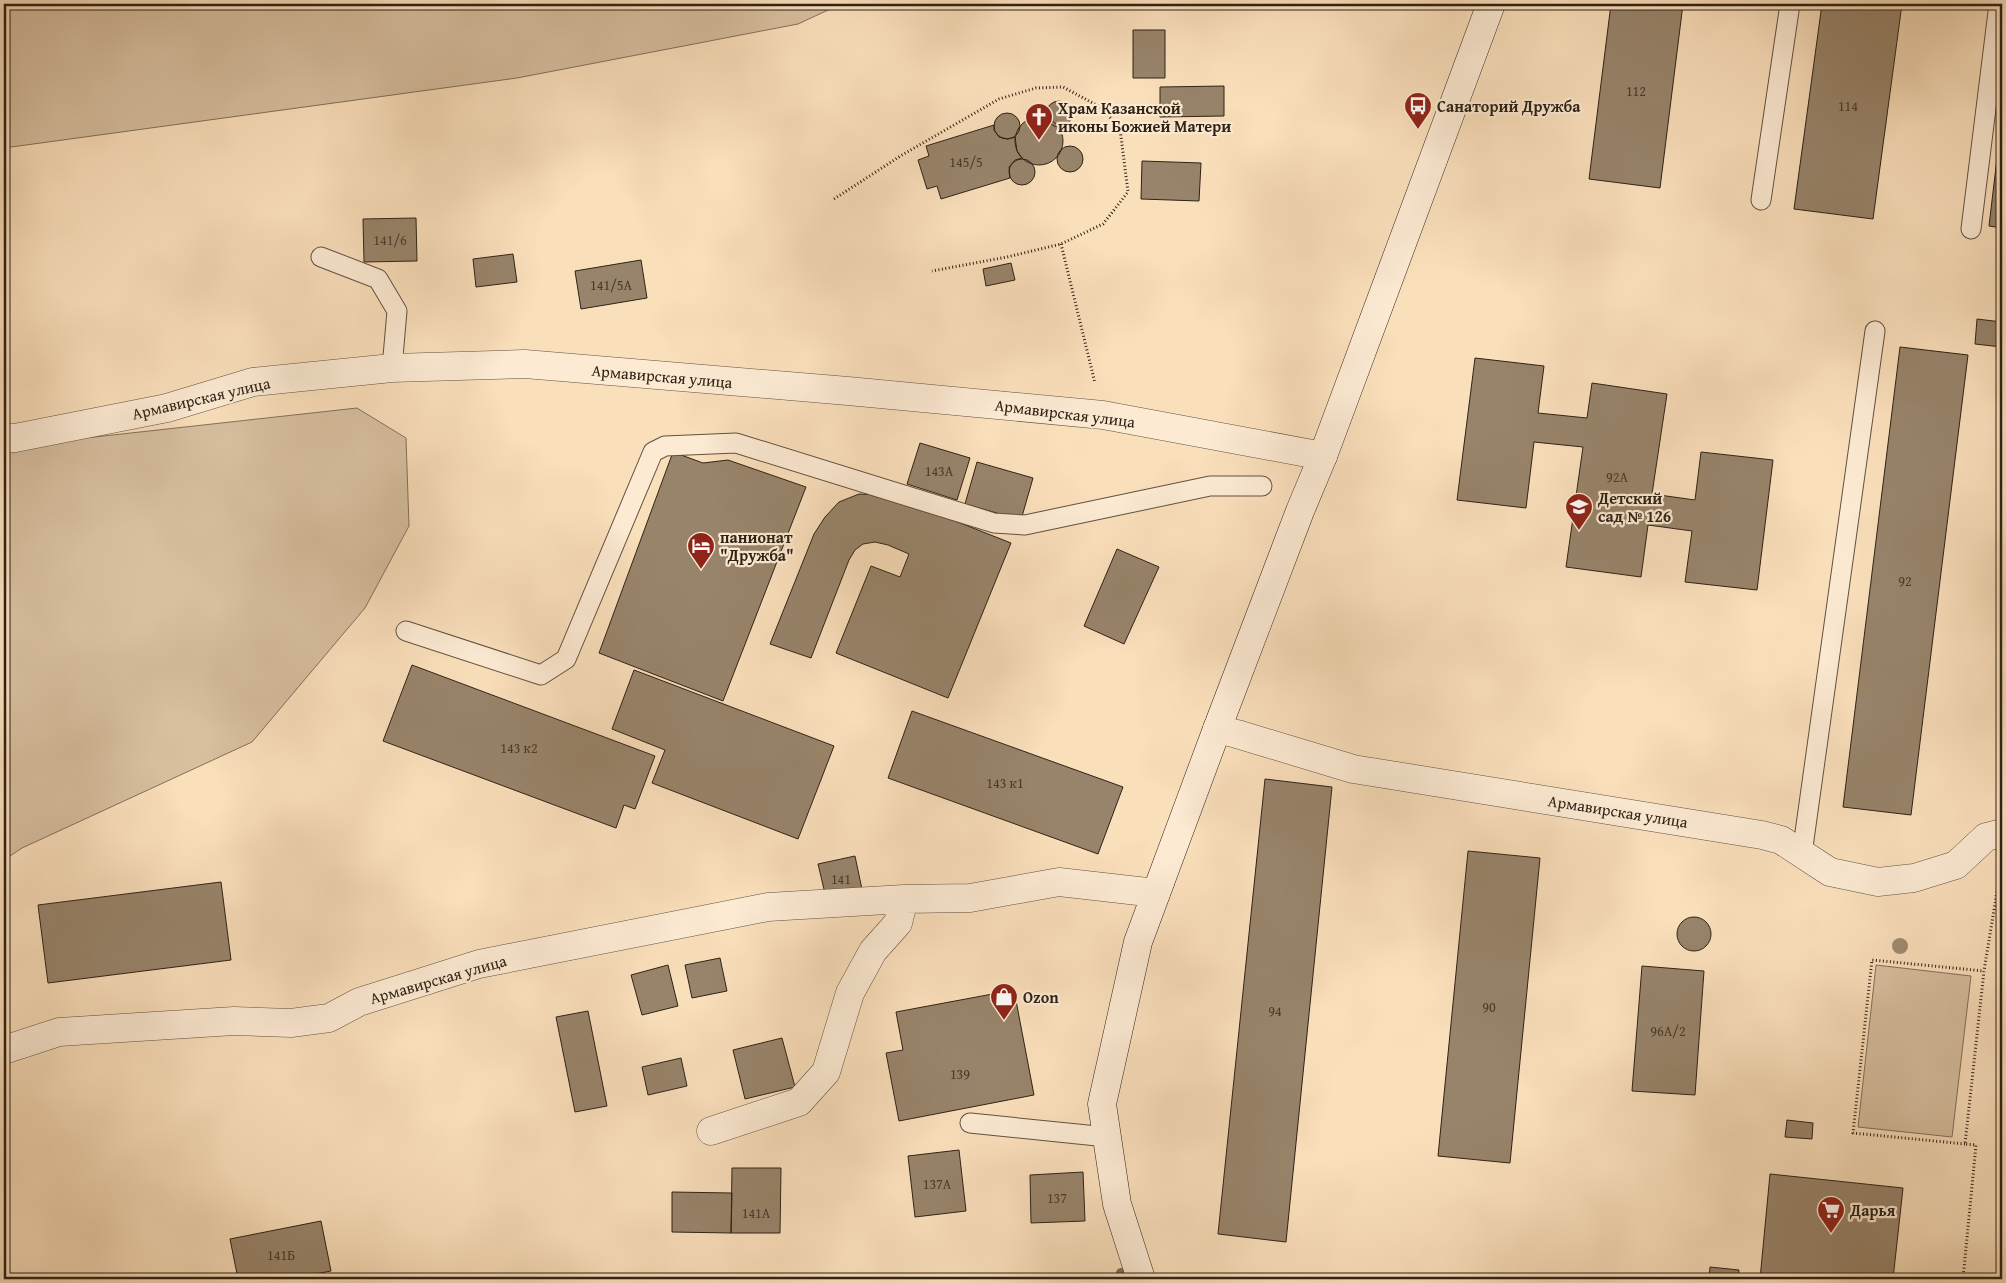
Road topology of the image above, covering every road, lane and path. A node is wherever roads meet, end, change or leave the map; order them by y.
1 (1491, 4) edge
2 (1790, 4) edge
3 (1999, 4) edge
4 (834, 199) dead end
5 (1761, 200) dead end
6 (1971, 229) dead end
7 (1061, 244) junction
8 (321, 257) dead end
9 (932, 270) dead end
10 (1875, 331) dead end
11 (392, 368) junction
12 (1103, 415) junction
13 (4, 438) edge
14 (1323, 456) junction
15 (1262, 486) dead end
16 (406, 631) dead end
17 (1217, 729) junction
18 (2002, 833) edge
19 (1802, 854) junction
20 (2002, 862) edge
21 (1156, 893) junction
22 (904, 899) junction
23 (1984, 971) junction
24 (4, 1050) edge
25 (970, 1124) dead end
26 (711, 1132) dead end
27 (1107, 1137) junction
28 (1965, 1144) junction
29 (1141, 1279) edge
30 (1963, 1279) edge

1 - 14 street
2 - 5 lane
3 - 6 lane
4 - 7 path
7 - 9 path
7 - 12 path
8 - 11 lane
10 - 19 lane
11 - 12 street, Армавирская улица
11 - 13 street, Армавирская улица
12 - 14 street, Армавирская улица
14 - 17 street
15 - 16 lane
17 - 19 street, Армавирская улица
17 - 21 street
18 - 19 street, Армавирская улица
20 - 23 path
21 - 22 street, Армавирская улица
21 - 27 street
22 - 24 street, Армавирская улица
22 - 26 street
23 - 28 path
23 - 28 path
25 - 27 lane
27 - 29 street
28 - 30 path

